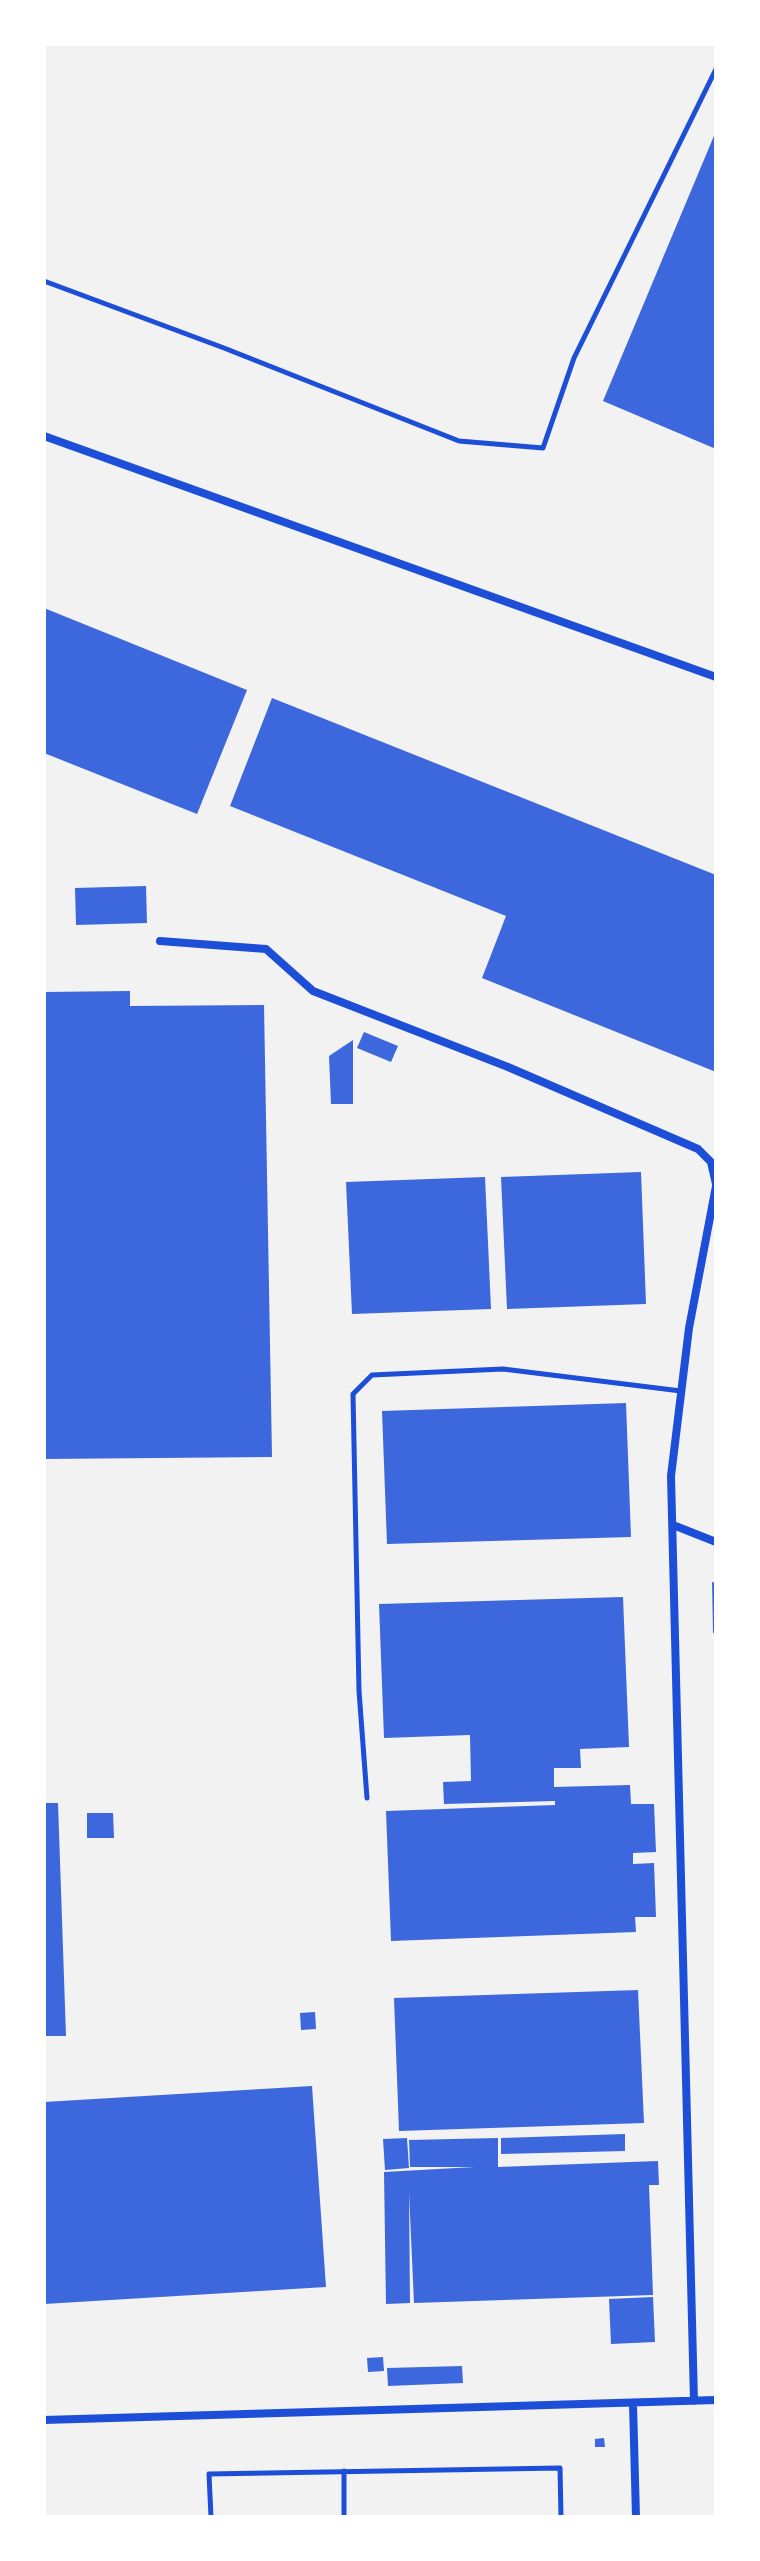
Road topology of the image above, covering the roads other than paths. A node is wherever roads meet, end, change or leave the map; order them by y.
1 (716, 69) edge
2 (44, 281) edge
3 (44, 436) edge
4 (716, 677) edge
5 (160, 941) dead end
6 (716, 1185) edge
7 (681, 1391) junction
8 (673, 1525) junction
9 (716, 1542) edge
10 (367, 1798) dead end
11 (716, 2400) edge
12 (694, 2401) junction
13 (633, 2404) junction
14 (44, 2420) edge
15 (344, 2471) junction
16 (211, 2517) edge
17 (344, 2517) edge
18 (561, 2517) edge
19 (636, 2517) edge

1 - 2 lane
3 - 4 street
5 - 6 street
6 - 7 street
7 - 8 street
7 - 10 lane
8 - 9 street
8 - 12 street
11 - 12 street
12 - 13 street
13 - 14 street
13 - 19 street
15 - 16 lane
15 - 17 lane
15 - 18 lane

